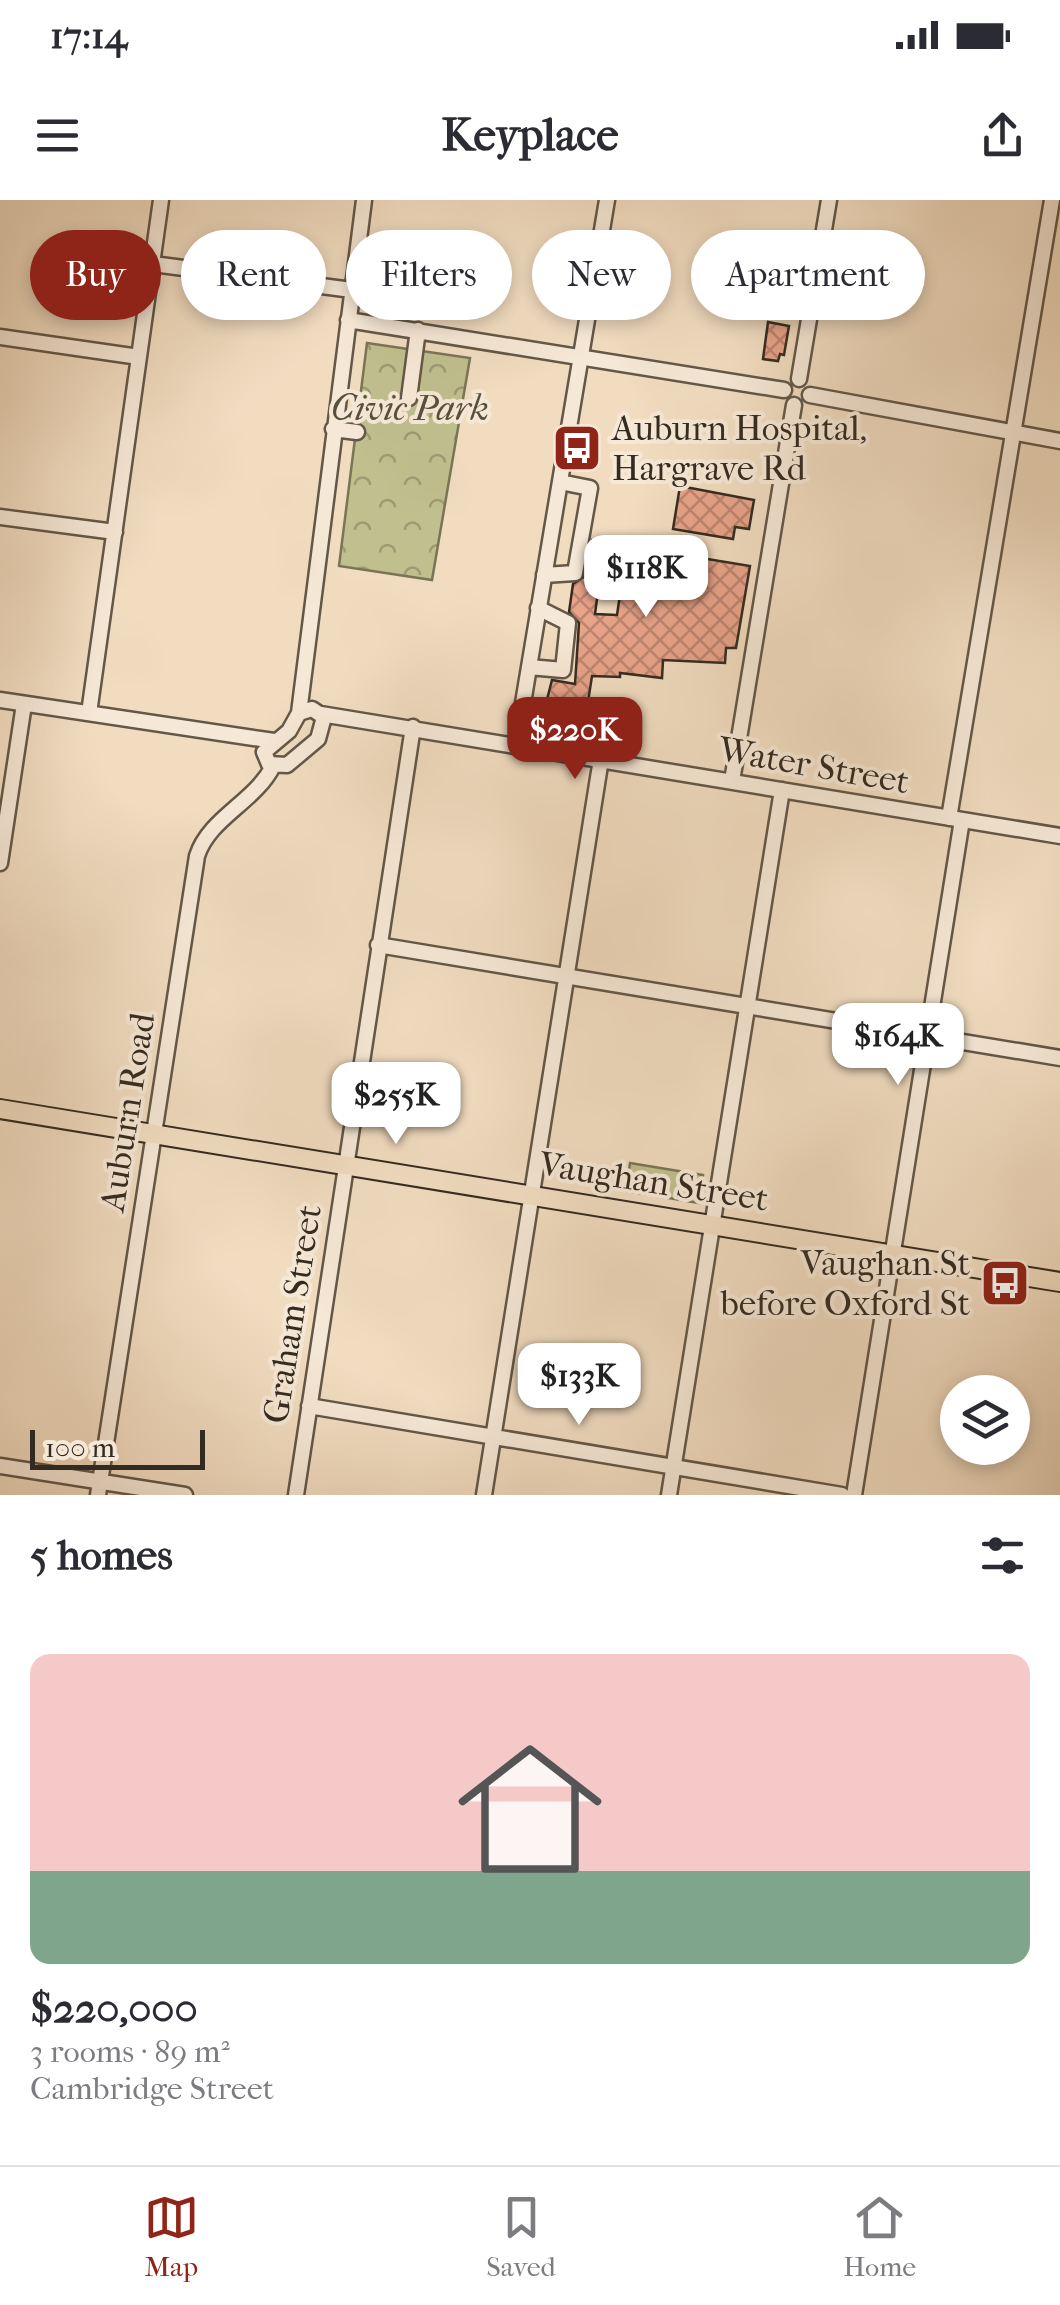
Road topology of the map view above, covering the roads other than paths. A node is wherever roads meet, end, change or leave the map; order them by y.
1 (161, 200) edge
2 (364, 200) edge
3 (607, 200) edge
4 (829, 200) edge
5 (1052, 200) edge
6 (157, 230) edge
7 (360, 230) edge
8 (161, 265) edge
9 (346, 289) edge
10 (144, 320) edge
11 (348, 320) joint
12 (418, 330) junction
13 (0, 337) edge
14 (139, 357) junction
15 (581, 358) junction
16 (800, 379) junction
17 (784, 390) junction
18 (810, 395) junction
19 (409, 398) dead end
20 (794, 405) junction
21 (333, 429) junction
22 (356, 432) dead end
23 (1013, 433) junction
24 (1060, 441) edge
25 (560, 482) junction
26 (0, 517) edge
27 (115, 532) junction
28 (544, 575) junction
29 (538, 608) junction
30 (529, 667) junction
31 (0, 700) edge
32 (24, 704) junction
33 (299, 712) junction
34 (89, 713) junction
35 (321, 714) junction
36 (413, 727) junction
37 (274, 741) junction
38 (516, 744) junction
39 (601, 759) junction
40 (272, 766) junction
41 (732, 781) junction
42 (782, 790) junction
43 (956, 819) junction
44 (1060, 836) edge
45 (0, 863) edge
46 (378, 946) junction
47 (567, 976) junction
48 (747, 1006) junction
49 (928, 1036) junction
50 (1060, 1058) edge
51 (0, 1109) edge
52 (154, 1134) junction
53 (346, 1163) junction
54 (532, 1193) junction
55 (712, 1223) junction
56 (893, 1254) junction
57 (1060, 1282) edge
58 (308, 1406) junction
59 (493, 1435) junction
60 (0, 1466) edge
61 (673, 1467) junction
62 (100, 1488) edge
63 (185, 1495) edge
64 (296, 1495) edge
65 (484, 1495) edge
66 (668, 1495) edge
67 (842, 1495) edge
68 (854, 1495) edge

1 - 6 street
2 - 7 street
3 - 15 street
4 - 16 street
5 - 23 street
8 - 9 street
10 - 14 street
11 - 12 street
11 - 21 street
12 - 15 street
12 - 19 street
13 - 14 street
14 - 27 street
15 - 17 street
15 - 25 street
16 - 17 street
16 - 18 street
17 - 20 street
18 - 20 street
18 - 23 street
20 - 41 street
21 - 22 street
21 - 33 street
23 - 24 street
23 - 43 street
25 - 28 street
25 - 28 street
26 - 27 street
27 - 34 street
28 - 29 street
29 - 30 street
29 - 30 street
30 - 38 street
31 - 32 street
32 - 34 street
32 - 45 street
33 - 35 street, Water Street
33 - 37 street
34 - 37 street
35 - 36 street, Water Street
35 - 40 street
36 - 38 street, Water Street
36 - 46 street, Graham Street
37 - 40 street
38 - 39 street, Water Street
39 - 41 street, Water Street
39 - 47 street
40 - 52 street, Auburn Road
41 - 42 street, Water Street
42 - 43 street, Water Street
42 - 48 street
43 - 44 street, Water Street
43 - 49 street
46 - 47 street
46 - 53 street, Graham Street
47 - 48 street
47 - 54 street
48 - 49 street
48 - 55 street
49 - 50 street
49 - 56 street
51 - 52 main road, Vaughan Street
52 - 53 main road, Vaughan Street
52 - 62 street, Auburn Road
53 - 54 main road, Vaughan Street
53 - 58 street, Graham Street
54 - 55 main road, Vaughan Street
54 - 59 street
55 - 56 main road, Vaughan Street
55 - 61 street
56 - 57 main road, Vaughan Street
56 - 68 street
58 - 59 street
58 - 64 street, Graham Street
59 - 61 street
59 - 65 street
60 - 62 street
61 - 66 street
61 - 67 street
62 - 63 street

